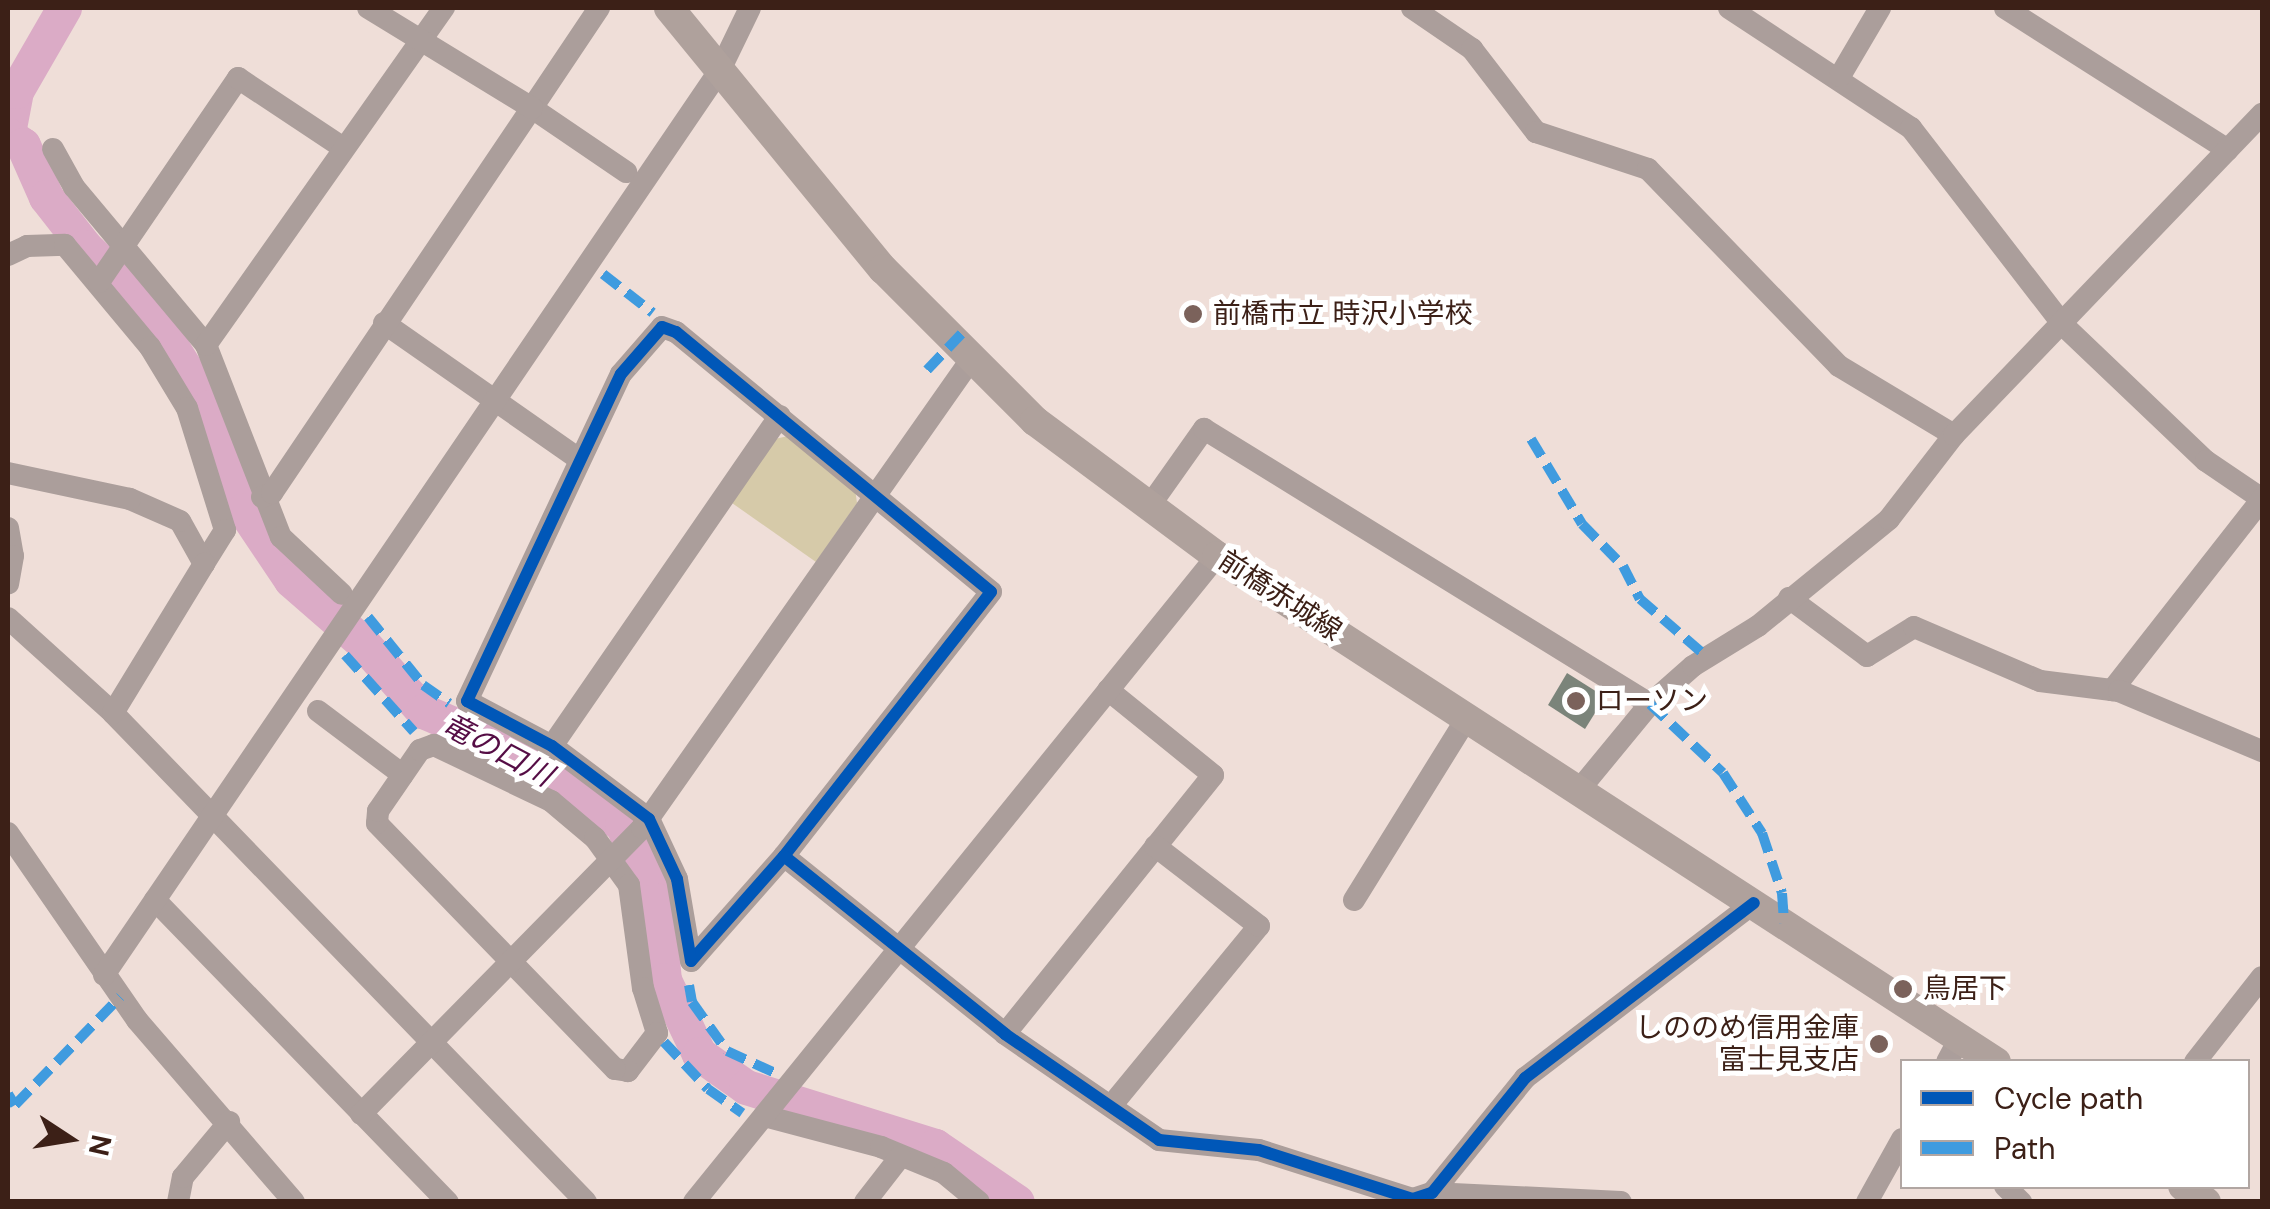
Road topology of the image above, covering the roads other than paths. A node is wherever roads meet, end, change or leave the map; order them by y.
1 (368, 8) edge
2 (444, 8) edge
3 (599, 8) edge
4 (669, 8) edge
5 (750, 8) edge
6 (1412, 8) edge
7 (1729, 8) edge
8 (1880, 8) edge
9 (2005, 8) edge
10 (424, 37) junction
11 (720, 70) junction
12 (1840, 76) junction
13 (532, 108) junction
14 (2262, 114) edge
15 (342, 147) junction
16 (53, 149) dead end
17 (2228, 150) junction
18 (626, 172) dead end
19 (121, 247) junction
20 (8, 255) edge
21 (100, 280) junction
22 (384, 322) junction
23 (2063, 325) junction
24 (206, 346) junction
25 (970, 361) junction
26 (496, 403) junction
27 (780, 416) junction
28 (1954, 435) junction
29 (579, 459) junction
30 (8, 473) edge
31 (875, 492) junction
32 (262, 497) junction
33 (1148, 508) junction
34 (8, 528) edge
35 (1217, 556) junction
36 (204, 564) junction
37 (8, 584) edge
38 (342, 594) dead end
39 (1789, 598) junction
40 (8, 618) edge
41 (1108, 690) junction
42 (2112, 690) junction
43 (1650, 704) junction
44 (318, 711) dead end
45 (113, 712) junction
46 (1468, 716) junction
47 (552, 746) junction
48 (2262, 751) edge
49 (403, 775) junction
50 (1579, 790) junction
51 (216, 817) junction
52 (646, 824) junction
53 (8, 833) edge
54 (1155, 846) junction
55 (616, 856) junction
56 (784, 856) junction
57 (156, 900) junction
58 (1354, 900) dead end
59 (1754, 903) junction
60 (898, 948) junction
61 (513, 965) junction
62 (104, 975) junction
63 (2262, 977) edge
64 (1005, 1034) junction
65 (434, 1044) junction
66 (1953, 1050) edge
67 (1985, 1059) edge
68 (2197, 1059) edge
69 (1112, 1106) junction
70 (361, 1114) junction
71 (766, 1114) junction
72 (228, 1122) junction
73 (1900, 1144) edge
74 (900, 1157) junction
75 (1432, 1193) junction
76 (178, 1202) edge
77 (294, 1202) edge
78 (448, 1202) edge
79 (586, 1202) edge
80 (694, 1202) edge
81 (865, 1202) edge
82 (979, 1202) edge
83 (1620, 1202) edge
84 (1868, 1202) edge

1 - 10 street
2 - 10 street
3 - 13 street
4 - 11 main road, 前橋赤城線
5 - 11 street
6 - 28 street
7 - 12 street
8 - 12 street
9 - 17 street
10 - 13 street
10 - 15 street
11 - 25 main road, 前橋赤城線
11 - 26 street
12 - 23 street
13 - 18 street
13 - 22 street
14 - 17 street
15 - 19 street
15 - 24 street
16 - 19 street
17 - 23 street
19 - 21 street
19 - 24 street
20 - 21 street
21 - 36 street
22 - 26 street
22 - 32 street
23 - 28 street
23 - 42 street
24 - 32 street
25 - 31 street
25 - 33 main road, 前橋赤城線
26 - 29 street
26 - 51 street
27 - 29 street
27 - 31 street
27 - 47 street
28 - 39 street
29 - 47 street
30 - 36 street
31 - 52 street
31 - 56 street
32 - 38 street
33 - 35 main road, 前橋赤城線
33 - 43 street
34 - 37 street
35 - 41 street
35 - 46 main road, 前橋赤城線
36 - 45 street
39 - 42 street
39 - 43 street
40 - 45 street
41 - 54 street
41 - 60 street
42 - 48 street
43 - 50 street
44 - 49 street
45 - 51 street
46 - 50 main road, 前橋赤城線
46 - 58 street
47 - 52 street
49 - 55 street
49 - 61 street
50 - 59 main road, 前橋赤城線
51 - 57 street
51 - 65 street
52 - 55 street
52 - 56 street
53 - 62 street
54 - 64 street
54 - 69 street
55 - 61 street
55 - 61 street
56 - 60 street
57 - 62 street
57 - 70 street
59 - 66 main road, 前橋赤城線
59 - 75 street
60 - 64 street
60 - 71 street
61 - 65 street
62 - 72 street
63 - 68 street
64 - 69 street
65 - 70 street
65 - 79 street
66 - 67 main road, 前橋赤城線
69 - 75 street
70 - 78 street
71 - 74 street
71 - 80 street
72 - 76 street
72 - 77 street
73 - 84 street
74 - 81 street
74 - 82 street
75 - 83 street

